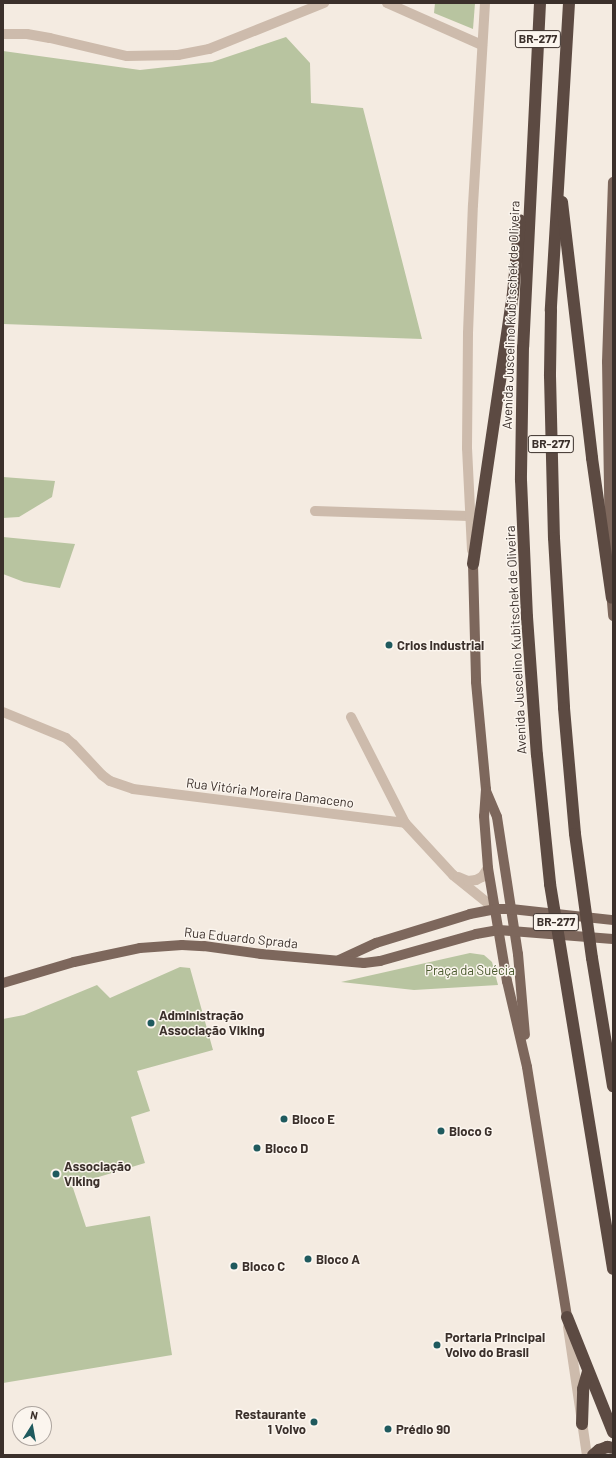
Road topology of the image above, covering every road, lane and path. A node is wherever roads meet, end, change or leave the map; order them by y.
1 (324, 3) edge
2 (387, 3) edge
3 (485, 3) edge
4 (540, 3) edge
5 (569, 3) edge
6 (3, 34) edge
7 (482, 45) junction
8 (536, 75) junction
9 (559, 170) junction
10 (613, 182) edge
11 (315, 511) dead end
12 (469, 516) junction
13 (473, 564) junction
14 (612, 597) edge
15 (613, 616) edge
16 (3, 712) edge
17 (351, 717) dead end
18 (486, 789) junction
19 (405, 823) junction
20 (488, 868) junction
21 (453, 875) junction
22 (495, 909) junction
23 (511, 909) junction
24 (613, 920) edge
25 (499, 930) junction
26 (514, 930) junction
27 (613, 939) edge
28 (338, 961) junction
29 (3, 982) edge
30 (527, 1067) junction
31 (613, 1086) edge
32 (613, 1269) edge
33 (567, 1317) junction
34 (588, 1372) junction
35 (582, 1424) junction
36 (613, 1432) edge
37 (613, 1448) edge
38 (587, 1455) edge
39 (593, 1455) edge

1 - 6 street
2 - 7 street
3 - 7 street
4 - 8 highway, Avenida Juscelino Kubitschek de Oliveira / BR-277
5 - 9 highway, BR-277
7 - 12 street
8 - 13 highway
8 - 32 highway, Avenida Juscelino Kubitschek de Oliveira / BR-277
9 - 14 highway
9 - 31 highway, BR-277
10 - 14 main road
11 - 12 street
12 - 13 street
13 - 18 main road
14 - 15 main road
16 - 19 street, Rua Vitória Moreira Damaceno
17 - 19 street
18 - 20 main road
18 - 23 main road
19 - 21 street
20 - 21 street
20 - 22 main road
21 - 22 street
22 - 23 main road
22 - 25 main road
22 - 28 main road
23 - 24 main road
23 - 26 main road
25 - 26 main road, Rua Eduardo Sprada
25 - 28 main road, Rua Eduardo Sprada
25 - 30 main road
26 - 27 main road, Rua Eduardo Sprada
26 - 30 main road
28 - 29 main road, Rua Eduardo Sprada
30 - 33 main road
33 - 34 highway
33 - 35 street
34 - 35 highway
34 - 36 highway
35 - 38 street
37 - 39 highway

